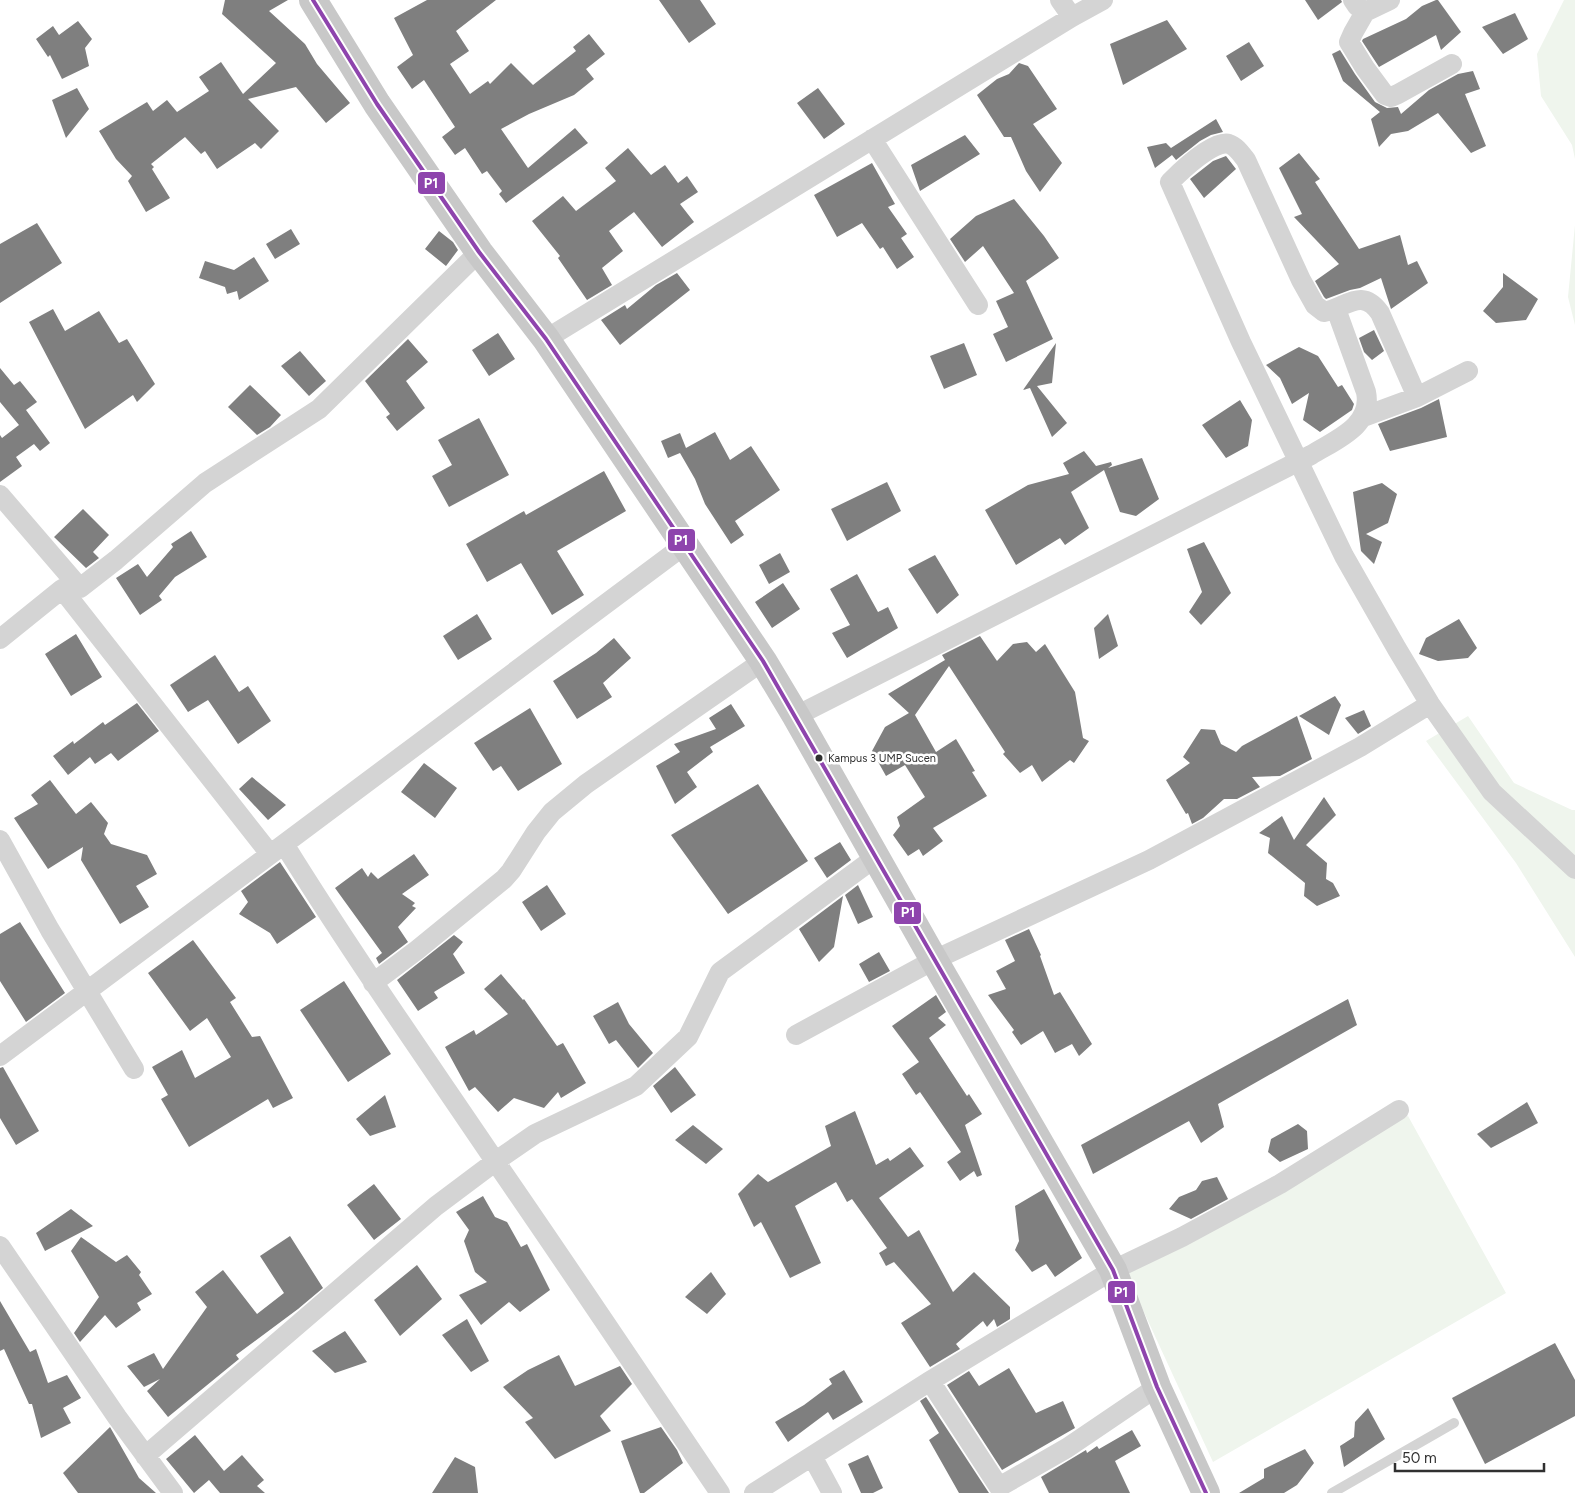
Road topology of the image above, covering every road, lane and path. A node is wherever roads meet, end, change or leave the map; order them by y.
1 (314, 0) edge
2 (1060, 0) edge
3 (1103, 0) edge
4 (1390, 0) edge
5 (1359, 6) edge
6 (1072, 17) junction
7 (1452, 64) dead end
8 (872, 139) junction
9 (479, 252) junction
10 (978, 305) dead end
11 (1336, 309) junction
12 (546, 339) junction
13 (1468, 371) dead end
14 (1418, 396) junction
15 (1363, 417) junction
16 (1299, 460) junction
17 (0, 495) edge
18 (686, 544) junction
19 (71, 588) junction
20 (0, 639) edge
21 (763, 661) junction
22 (1430, 704) junction
23 (796, 716) junction
24 (0, 840) edge
25 (277, 849) junction
26 (876, 857) junction
27 (1575, 869) edge
28 (934, 960) junction
29 (373, 983) junction
30 (87, 991) junction
31 (796, 1035) dead end
32 (0, 1056) edge
33 (134, 1069) dead end
34 (1399, 1110) dead end
35 (496, 1161) junction
36 (0, 1246) edge
37 (1113, 1270) junction
38 (930, 1382) junction
39 (1157, 1387) junction
40 (1454, 1423) dead end
41 (145, 1456) junction
42 (812, 1456) junction
43 (173, 1493) edge
44 (720, 1493) edge
45 (754, 1493) edge
46 (832, 1493) edge
47 (1206, 1493) edge
48 (1332, 1493) edge

1 - 9 main road
2 - 6 street
3 - 6 street
4 - 5 street
5 - 7 street
6 - 8 street
8 - 10 street
8 - 12 street
9 - 12 main road
9 - 19 street
11 - 14 street
11 - 15 street
11 - 16 street
12 - 18 main road
13 - 14 street
14 - 15 street
15 - 16 street
16 - 22 street
16 - 23 street
17 - 19 street
18 - 21 main road
18 - 25 street
19 - 20 street
19 - 25 street
21 - 23 main road
21 - 29 street
22 - 27 street
22 - 28 street
23 - 26 main road
24 - 30 street
25 - 29 street
25 - 30 street
26 - 28 main road
26 - 35 street
28 - 31 street
28 - 37 main road
29 - 35 street
30 - 32 street
30 - 33 street
34 - 37 street
35 - 41 street
35 - 44 street
36 - 41 street
37 - 38 street
37 - 39 main road
38 - 39 street
38 - 42 street
39 - 47 main road
40 - 48 lane
41 - 43 street
42 - 45 street
42 - 46 street

